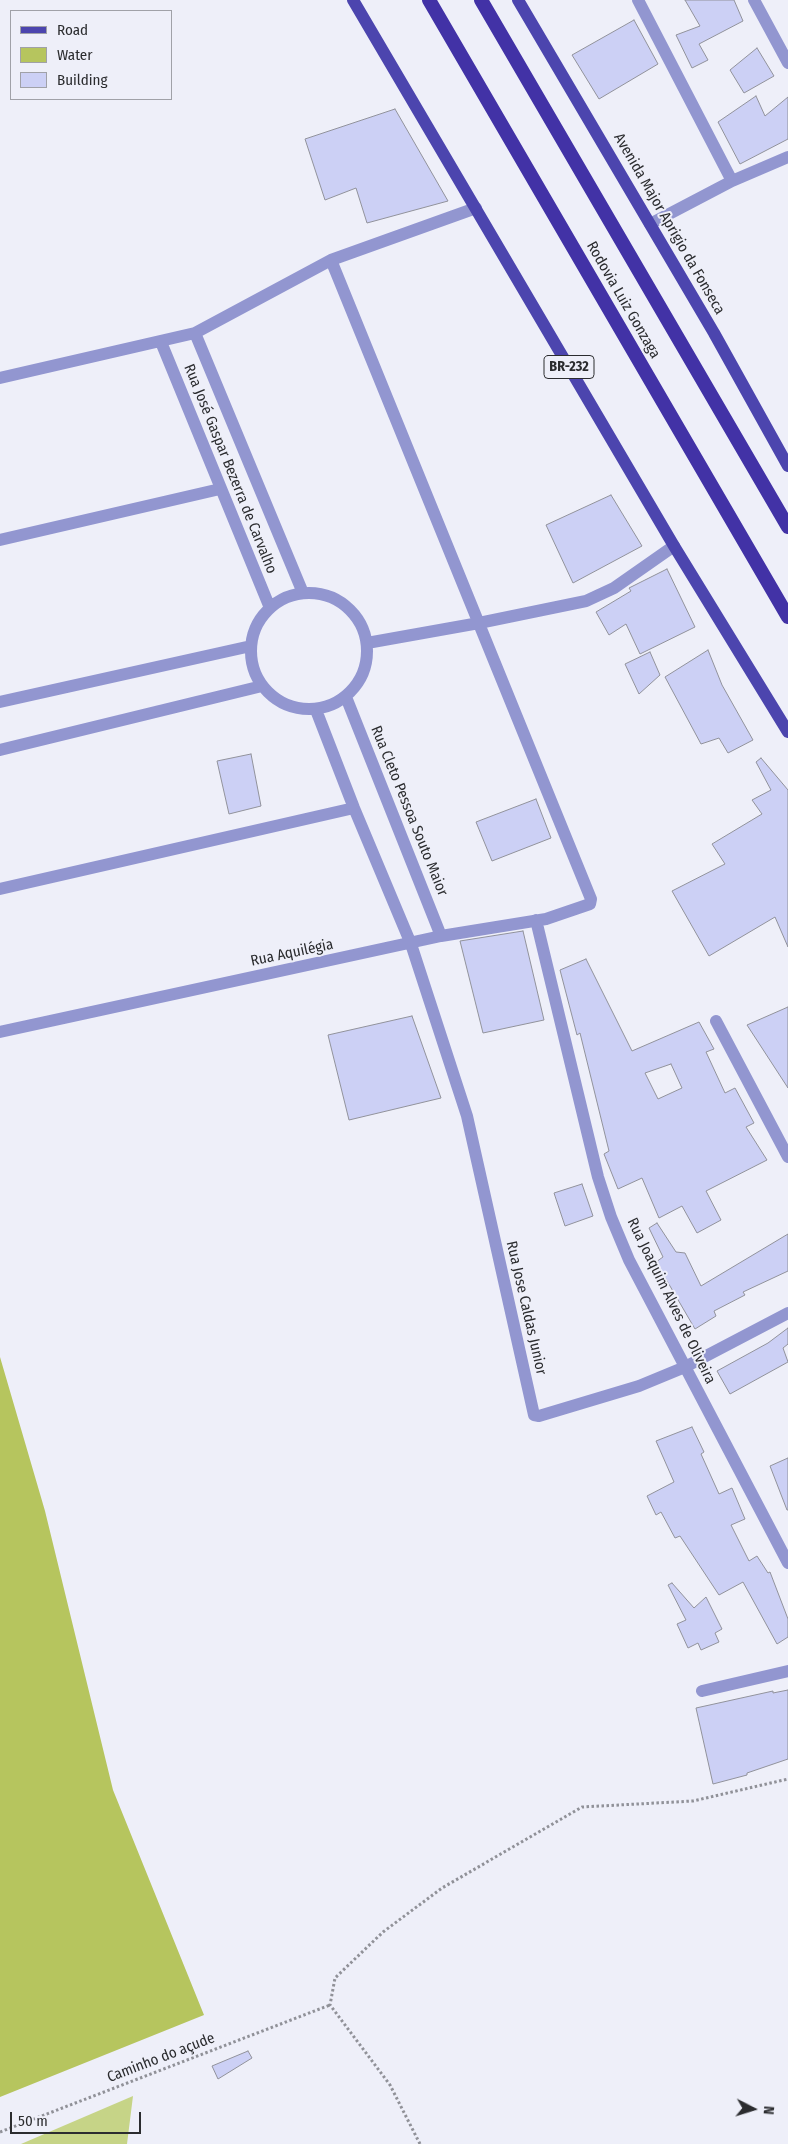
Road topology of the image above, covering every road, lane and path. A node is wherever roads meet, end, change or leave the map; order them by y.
1 (353, 0) edge
2 (429, 0) edge
3 (481, 0) edge
4 (518, 0) edge
5 (638, 0) edge
6 (754, 0) edge
7 (788, 63) edge
8 (788, 156) edge
9 (732, 181) junction
10 (476, 208) junction
11 (650, 224) junction
12 (331, 260) junction
13 (195, 333) junction
14 (161, 342) junction
15 (0, 378) edge
16 (788, 466) edge
17 (220, 489) junction
18 (788, 528) edge
19 (0, 540) edge
20 (674, 546) junction
21 (303, 593) junction
22 (270, 608) junction
23 (788, 617) edge
24 (479, 623) junction
25 (367, 643) junction
26 (251, 646) junction
27 (262, 686) junction
28 (346, 697) junction
29 (0, 702) edge
30 (316, 710) junction
31 (788, 732) edge
32 (0, 750) edge
33 (354, 808) junction
34 (0, 890) edge
35 (536, 920) junction
36 (441, 936) junction
37 (411, 944) junction
38 (716, 1021) dead end
39 (0, 1032) edge
40 (788, 1156) edge
41 (788, 1313) edge
42 (685, 1367) junction
43 (788, 1563) edge
44 (788, 1670) edge
45 (702, 1691) dead end
46 (788, 1779) edge
47 (330, 2006) junction
48 (0, 2132) edge
49 (420, 2144) edge

1 - 10 main road, BR-232
2 - 23 highway, Rodovia Luiz Gonzaga
3 - 18 highway, Rodovia Luiz Gonzaga
4 - 11 main road, Avenida Major Aprigio da Fonseca
5 - 9 street
6 - 7 street
8 - 9 street
9 - 11 street
10 - 12 street
10 - 20 main road, BR-232
11 - 16 main road, Avenida Major Aprigio da Fonseca
12 - 13 street
12 - 24 street
13 - 14 street
13 - 21 street, Rua José Gaspar Bezerra de Carvalho
14 - 15 street
14 - 17 street, Rua José Gaspar Bezerra de Carvalho
17 - 19 street
17 - 22 street, Rua José Gaspar Bezerra de Carvalho
20 - 24 street
20 - 31 main road, BR-232
21 - 22 street
21 - 25 street
22 - 26 street
24 - 25 street
24 - 35 street, Rua Aquilégia
25 - 28 street
26 - 27 street
26 - 29 street
27 - 30 street
27 - 32 street
28 - 30 street
28 - 36 street, Rua Cleto Pessoa Souto Maior
30 - 33 street
33 - 34 street
33 - 37 street
35 - 36 street, Rua Aquilégia
35 - 42 street, Rua Joaquim Alves de Oliveira
36 - 37 street, Rua Aquilégia
37 - 39 street, Rua Aquilégia
37 - 42 street, Rua Jose Caldas Junior
38 - 40 street
41 - 42 street, Rua Jose Caldas Junior
42 - 43 street, Rua Joaquim Alves de Oliveira
44 - 45 street
46 - 47 path
47 - 48 path, Caminho do açude
47 - 49 path

